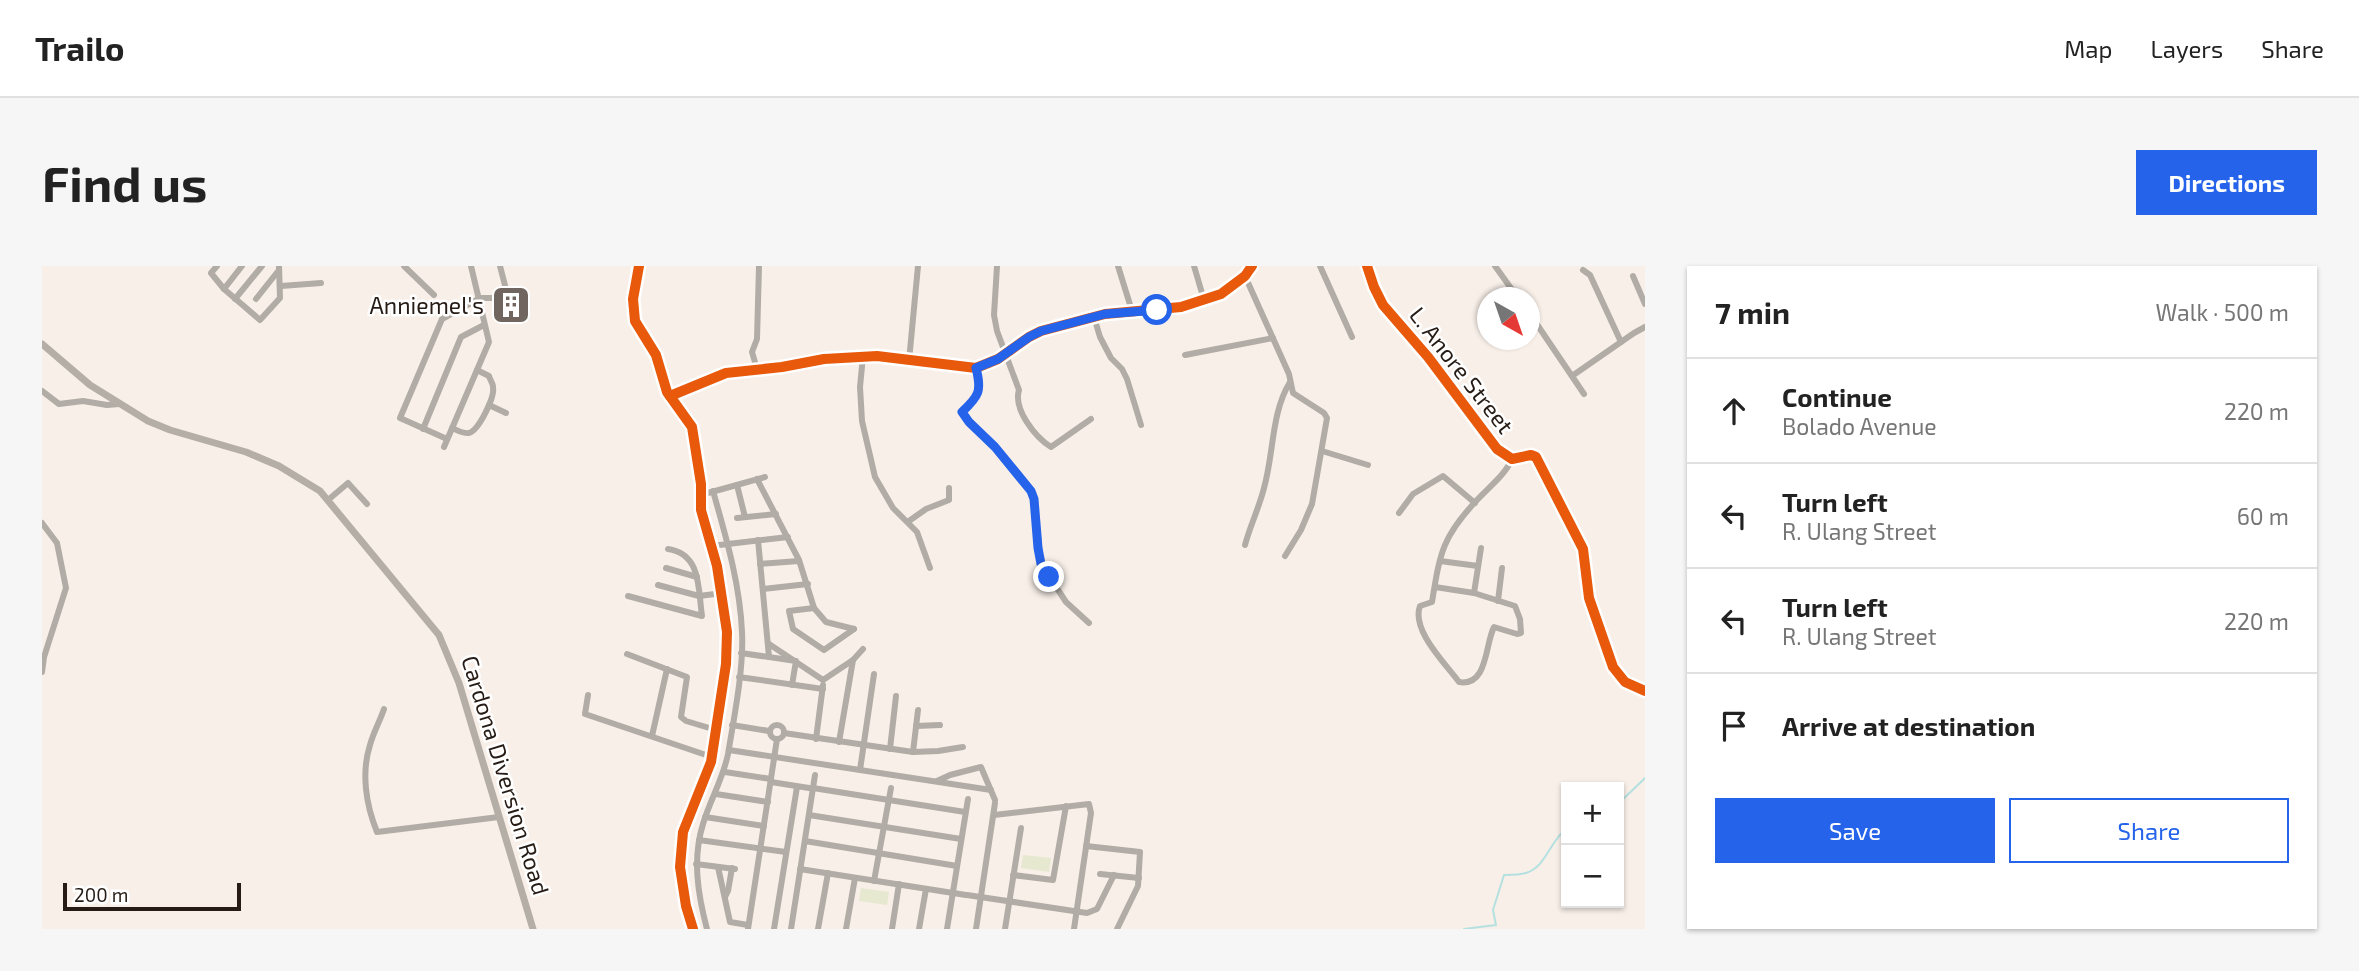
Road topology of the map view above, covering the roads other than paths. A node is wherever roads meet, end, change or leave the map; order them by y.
1 (217, 266) edge
2 (242, 266) edge
3 (262, 266) edge
4 (417, 266) edge
5 (471, 266) edge
6 (500, 266) edge
7 (639, 266) edge
8 (760, 266) edge
9 (918, 266) edge
10 (998, 266) edge
11 (1118, 266) edge
12 (1194, 266) edge
13 (1252, 266) edge
14 (1320, 266) edge
15 (1367, 266) edge
16 (1495, 266) edge
17 (279, 268) edge
18 (406, 268) edge
19 (1583, 270) dead end
20 (1245, 276) junction
21 (1633, 276) dead end
22 (321, 283) dead end
23 (281, 286) junction
24 (1510, 287) edge
25 (224, 289) junction
26 (434, 295) dead end
27 (508, 297) junction
28 (480, 298) junction
29 (518, 298) dead end
30 (235, 299) junction
31 (256, 299) dead end
32 (1204, 300) junction
33 (1645, 304) edge
34 (1132, 311) junction
35 (1094, 317) junction
36 (484, 325) junction
37 (1645, 327) edge
38 (1540, 329) edge
39 (1352, 337) dead end
40 (1273, 338) junction
41 (1621, 342) junction
42 (42, 344) edge
43 (1007, 353) junction
44 (1185, 355) dead end
45 (863, 356) junction
46 (909, 361) junction
47 (976, 368) junction
48 (757, 369) junction
49 (477, 370) junction
50 (1572, 376) junction
51 (1290, 382) junction
52 (42, 391) edge
53 (1584, 394) dead end
54 (670, 396) junction
55 (118, 404) junction
56 (489, 405) junction
57 (506, 413) dead end
58 (1091, 419) dead end
59 (1141, 425) dead end
60 (452, 428) junction
61 (422, 429) junction
62 (1322, 451) junction
63 (1512, 459) junction
64 (1368, 465) dead end
65 (765, 477) dead end
66 (757, 479) junction
67 (737, 485) junction
68 (949, 488) dead end
69 (328, 500) junction
70 (1475, 503) junction
71 (367, 504) dead end
72 (1399, 513) dead end
73 (775, 514) junction
74 (909, 521) junction
75 (42, 523) edge
76 (788, 537) junction
77 (758, 540) junction
78 (727, 543) junction
79 (1245, 545) dead end
80 (710, 546) junction
81 (1481, 548) dead end
82 (668, 549) dead end
83 (1285, 556) dead end
84 (799, 561) junction
85 (1440, 561) junction
86 (760, 564) junction
87 (1478, 566) junction
88 (666, 568) dead end
89 (930, 568) dead end
90 (1502, 568) dead end
91 (697, 577) junction
92 (808, 584) junction
93 (658, 585) dead end
94 (1435, 587) junction
95 (762, 589) junction
96 (723, 593) junction
97 (1475, 593) junction
98 (628, 596) dead end
99 (699, 596) junction
100 (1498, 601) junction
101 (814, 608) junction
102 (826, 622) junction
103 (1089, 623) dead end
104 (844, 635) junction
105 (769, 644) junction
106 (863, 649) dead end
107 (741, 653) junction
108 (627, 654) dead end
109 (769, 657) junction
110 (853, 660) junction
111 (796, 661) junction
112 (667, 669) junction
113 (42, 672) edge
114 (874, 674) dead end
115 (739, 677) junction
116 (823, 680) junction
117 (792, 685) junction
118 (823, 689) junction
119 (1645, 691) edge
120 (588, 695) dead end
121 (896, 696) dead end
122 (384, 709) dead end
123 (918, 710) dead end
124 (940, 724) dead end
125 (732, 725) junction
126 (916, 726) junction
127 (716, 730) junction
128 (769, 731) junction
129 (784, 733) junction
130 (652, 736) junction
131 (816, 738) junction
132 (777, 739) junction
133 (839, 742) junction
134 (864, 746) junction
135 (963, 747) dead end
136 (890, 749) junction
137 (729, 750) junction
138 (913, 752) junction
139 (712, 757) junction
140 (775, 757) junction
141 (860, 770) junction
142 (725, 772) junction
143 (815, 775) dead end
144 (771, 781) junction
145 (936, 782) junction
146 (797, 786) junction
147 (811, 788) junction
148 (891, 788) dead end
149 (991, 790) junction
150 (716, 794) junction
151 (968, 799) dead end
152 (889, 800) junction
153 (768, 802) junction
154 (1066, 806) junction
155 (965, 812) junction
156 (809, 815) junction
157 (994, 815) junction
158 (499, 817) junction
159 (705, 817) junction
160 (764, 826) junction
161 (885, 827) junction
162 (1021, 828) dead end
163 (961, 839) junction
164 (699, 840) junction
165 (805, 841) junction
166 (1086, 846) junction
167 (760, 849) junction
168 (786, 852) junction
169 (881, 853) junction
170 (696, 864) junction
171 (957, 866) junction
172 (718, 867) junction
173 (800, 869) junction
174 (828, 873) junction
175 (1013, 874) junction
176 (1100, 874) dead end
177 (1114, 875) junction
178 (855, 878) junction
179 (1139, 878) junction
180 (874, 881) junction
181 (899, 884) junction
182 (926, 889) junction
183 (953, 893) junction
184 (725, 897) junction
185 (981, 897) junction
186 (1009, 902) junction
187 (1076, 912) junction
188 (748, 927) edge
189 (533, 929) edge
190 (693, 929) edge
191 (707, 929) edge
192 (774, 929) edge
193 (791, 929) edge
194 (818, 929) edge
195 (846, 929) edge
196 (892, 929) edge
197 (919, 929) edge
198 (947, 929) edge
199 (976, 929) edge
200 (1005, 929) edge
201 (1074, 929) edge
202 (1117, 929) edge

1 - 25 street
2 - 25 street
3 - 30 street
4 - 18 street
5 - 28 street
6 - 27 street
7 - 54 street
8 - 48 street
9 - 46 street
10 - 43 street
11 - 34 street
12 - 32 street
13 - 20 street
14 - 39 street
15 - 63 street, L. Anore Street
16 - 24 street
17 - 23 street
17 - 31 street
18 - 26 street
19 - 41 street
20 - 32 street
20 - 40 street
21 - 33 street
22 - 23 street
23 - 30 street
25 - 30 street
27 - 28 street
27 - 29 street
28 - 36 street
28 - 61 street
32 - 34 street
34 - 35 street
35 - 43 street
35 - 59 street
36 - 49 street
36 - 61 street
37 - 41 street
38 - 50 street
40 - 44 street
40 - 51 street
41 - 50 street
42 - 55 main road, Cardona Diversion Road
43 - 47 street
43 - 58 street
45 - 46 street
45 - 48 street
45 - 74 street
46 - 47 street
47 - 103 street
48 - 54 street
49 - 56 street
49 - 60 street
50 - 53 street
51 - 62 street
51 - 79 street
52 - 55 street
54 - 80 street
55 - 69 main road, Cardona Diversion Road
56 - 57 street
56 - 60 street
60 - 61 street
62 - 64 street
62 - 83 street
63 - 70 street
63 - 119 street, L. Anore Street
65 - 66 street
66 - 67 street
66 - 73 street
67 - 73 street
67 - 78 street
68 - 74 street
69 - 71 street
69 - 158 main road, Cardona Diversion Road
70 - 72 street
70 - 85 street
73 - 76 street
74 - 89 street
75 - 113 street
76 - 77 street
76 - 84 street
77 - 78 street
77 - 86 street
78 - 80 street
78 - 107 street
80 - 96 street
81 - 87 street
82 - 91 street
84 - 86 street
84 - 92 street
85 - 87 street
85 - 94 street
86 - 95 street
87 - 97 street
88 - 91 street
90 - 100 street
91 - 99 street
92 - 95 street
92 - 101 street
93 - 99 street
94 - 97 street
94 - 100 street
95 - 105 street
96 - 99 street
96 - 127 street
97 - 100 street
98 - 99 street
101 - 102 street
101 - 104 street
102 - 104 street
102 - 104 street
105 - 109 street
105 - 111 street
106 - 110 street
107 - 109 street
107 - 115 street
108 - 112 street
109 - 111 street
110 - 116 street
110 - 133 street
111 - 116 street
111 - 117 street
112 - 127 street
112 - 130 street
114 - 134 street
115 - 117 street
115 - 125 street
116 - 118 street
117 - 118 street
118 - 131 street
120 - 130 street
121 - 136 street
122 - 158 street
123 - 126 street
124 - 126 street
125 - 128 street
125 - 137 street
126 - 138 street
127 - 139 street
128 - 129 street
128 - 132 street
129 - 131 street
129 - 132 street
130 - 139 street
131 - 133 street
132 - 140 street
133 - 134 street
134 - 136 street
134 - 141 street
135 - 138 street
136 - 138 street
137 - 140 street
137 - 142 street
139 - 190 street
140 - 141 street
140 - 144 street
141 - 145 street
142 - 144 street
142 - 150 street
143 - 147 street
144 - 146 street
144 - 153 street
145 - 149 street
145 - 149 street
146 - 147 street
146 - 168 street
147 - 152 street
147 - 156 street
148 - 152 street
149 - 157 street
150 - 153 street
150 - 159 street
151 - 155 street
152 - 155 street
152 - 161 street
153 - 160 street
154 - 157 street
154 - 166 street
154 - 175 street
155 - 163 street
156 - 161 street
156 - 165 street
157 - 185 street
158 - 189 main road, Cardona Diversion Road
159 - 160 street
159 - 164 street
160 - 167 street
161 - 163 street
161 - 169 street
162 - 175 street
163 - 171 street
164 - 167 street
164 - 170 street
165 - 169 street
165 - 173 street
166 - 179 street
166 - 187 street
167 - 168 street
167 - 188 street
168 - 192 street
169 - 171 street
169 - 180 street
170 - 172 street
170 - 191 street
171 - 183 street
172 - 184 street
172 - 184 street
173 - 174 street
173 - 193 street
174 - 178 street
174 - 194 street
175 - 186 street
176 - 177 street
177 - 179 street
177 - 187 street
178 - 180 street
178 - 195 street
179 - 202 street
180 - 181 street
181 - 182 street
181 - 196 street
182 - 183 street
182 - 197 street
183 - 185 street
183 - 198 street
184 - 188 street
185 - 186 street
185 - 199 street
186 - 187 street
186 - 200 street
187 - 201 street

